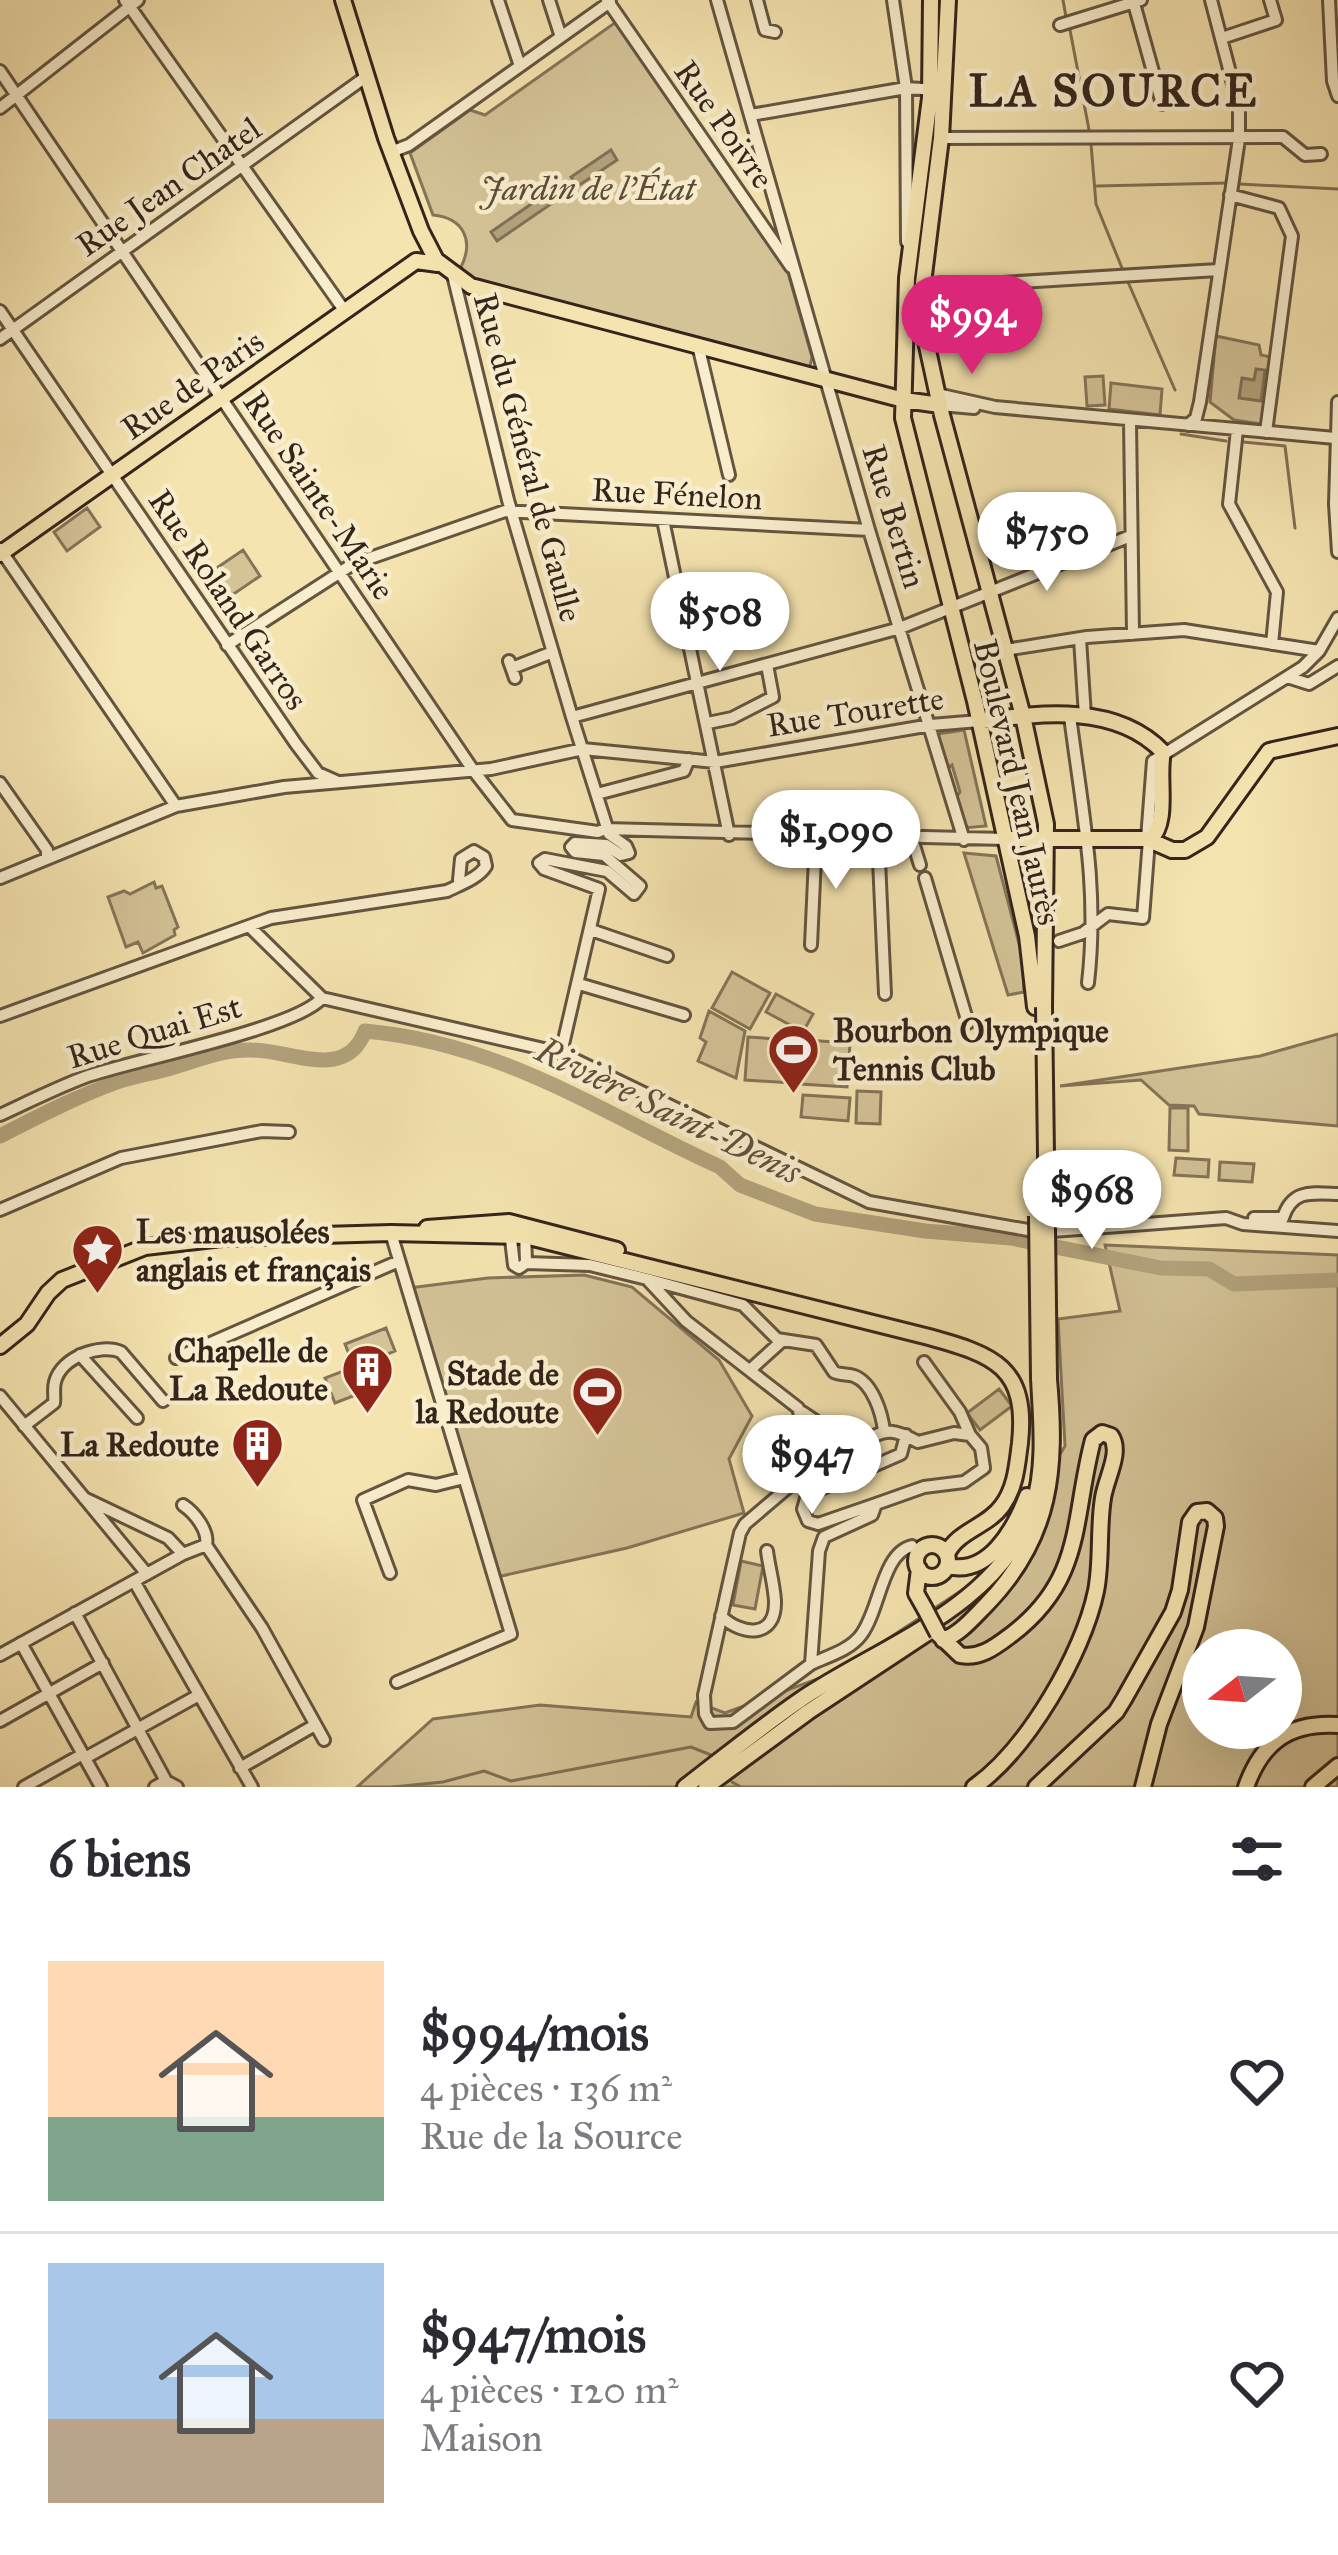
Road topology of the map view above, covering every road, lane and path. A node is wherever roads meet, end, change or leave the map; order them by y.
1 (344, 0) edge
2 (498, 0) edge
3 (549, 0) edge
4 (717, 0) edge
5 (757, 0) edge
6 (893, 0) edge
7 (931, 0) edge
8 (948, 0) edge
9 (1210, 0) edge
10 (1270, 0) edge
11 (1329, 0) edge
12 (610, 1) edge
13 (1136, 1) edge
14 (131, 2) edge
15 (1060, 25) dead end
16 (775, 32) dead end
17 (561, 37) junction
18 (1222, 38) junction
19 (520, 66) junction
20 (0, 71) edge
21 (367, 76) junction
22 (906, 88) junction
23 (937, 90) junction
24 (17, 96) junction
25 (1338, 96) edge
26 (1162, 104) dead end
27 (0, 108) edge
28 (751, 115) junction
29 (941, 138) junction
30 (1238, 139) junction
31 (391, 152) junction
32 (1321, 154) dead end
33 (241, 168) junction
34 (1230, 195) junction
35 (421, 232) junction
36 (122, 251) junction
37 (416, 261) junction
38 (448, 270) junction
39 (1218, 270) junction
40 (796, 275) junction
41 (907, 278) junction
42 (934, 287) dead end
43 (344, 310) junction
44 (0, 311) edge
45 (13, 330) junction
46 (0, 338) edge
47 (698, 345) junction
48 (826, 380) junction
49 (898, 395) junction
50 (222, 397) junction
51 (938, 399) junction
52 (1200, 402) junction
53 (1338, 402) edge
54 (1130, 422) junction
55 (1205, 422) junction
56 (1188, 424) junction
57 (1238, 430) junction
58 (1266, 432) junction
59 (1336, 435) edge
60 (111, 475) junction
61 (729, 475) dead end
62 (511, 510) junction
63 (663, 520) junction
64 (869, 530) junction
65 (1129, 537) junction
66 (1, 552) edge
67 (1338, 552) edge
68 (339, 572) junction
69 (989, 592) junction
70 (949, 607) junction
71 (1338, 618) edge
72 (900, 628) junction
73 (1133, 634) junction
74 (1080, 639) junction
75 (1272, 644) junction
76 (227, 646) junction
77 (1005, 650) junction
78 (1319, 651) junction
79 (554, 652) junction
80 (766, 665) junction
81 (1338, 666) edge
82 (512, 669) dead end
83 (1287, 677) junction
84 (699, 685) junction
85 (1023, 716) junction
86 (1078, 716) junction
87 (572, 717) junction
88 (979, 721) junction
89 (708, 723) junction
90 (931, 725) junction
91 (1338, 736) edge
92 (296, 744) junction
93 (583, 748) junction
94 (1163, 752) junction
95 (689, 759) junction
96 (716, 762) junction
97 (476, 774) junction
98 (0, 782) edge
99 (345, 783) junction
100 (284, 787) junction
101 (597, 794) junction
102 (176, 806) junction
103 (1160, 826) junction
104 (608, 829) junction
105 (729, 835) junction
106 (815, 836) junction
107 (878, 838) junction
108 (1047, 838) junction
109 (912, 839) junction
110 (1005, 839) junction
111 (964, 840) junction
112 (1088, 840) junction
113 (1149, 840) junction
114 (1185, 850) junction
115 (47, 859) junction
116 (0, 878) edge
117 (460, 880) dead end
118 (1095, 924) junction
119 (249, 926) junction
120 (591, 931) junction
121 (1059, 940) dead end
122 (811, 945) dead end
123 (668, 956) dead end
124 (1088, 983) dead end
125 (579, 984) junction
126 (885, 994) dead end
127 (322, 998) junction
128 (1039, 1007) junction
129 (684, 1015) dead end
130 (0, 1016) edge
131 (968, 1023) dead end
132 (561, 1053) junction
133 (0, 1115) edge
134 (290, 1132) dead end
135 (1338, 1194) edge
136 (0, 1210) edge
137 (1232, 1219) junction
138 (517, 1229) junction
139 (1338, 1231) edge
140 (395, 1233) junction
141 (399, 1262) junction
142 (647, 1280) junction
143 (783, 1340) junction
144 (0, 1346) edge
145 (80, 1355) junction
146 (176, 1358) dead end
147 (924, 1361) dead end
148 (751, 1369) junction
149 (1044, 1378) junction
150 (0, 1396) edge
151 (164, 1401) dead end
152 (802, 1412) junction
153 (137, 1418) dead end
154 (24, 1426) junction
155 (884, 1431) junction
156 (970, 1435) junction
157 (906, 1436) junction
158 (844, 1442) junction
159 (857, 1473) junction
160 (464, 1478) junction
161 (81, 1497) junction
162 (876, 1504) junction
163 (183, 1505) dead end
164 (115, 1512) junction
165 (106, 1527) junction
166 (206, 1545) junction
167 (912, 1546) dead end
168 (767, 1551) dead end
169 (183, 1554) junction
170 (943, 1555) junction
171 (919, 1570) junction
172 (390, 1573) dead end
173 (147, 1574) junction
174 (934, 1577) junction
175 (134, 1581) junction
176 (924, 1608) junction
177 (75, 1613) junction
178 (721, 1616) junction
179 (734, 1629) junction
180 (961, 1630) junction
181 (1017, 1630) junction
182 (941, 1637) junction
183 (717, 1640) junction
184 (21, 1643) junction
185 (0, 1655) edge
186 (104, 1663) junction
187 (811, 1664) junction
188 (397, 1682) dead end
189 (49, 1693) junction
190 (199, 1695) junction
191 (0, 1721) edge
192 (1338, 1724) edge
193 (315, 1725) junction
194 (140, 1728) junction
195 (324, 1740) dead end
196 (84, 1756) junction
197 (1338, 1766) edge
198 (240, 1768) junction
199 (166, 1785) edge
200 (24, 1787) edge
201 (101, 1787) edge
202 (252, 1787) edge
203 (685, 1787) edge
204 (706, 1787) edge
205 (974, 1787) edge
206 (1036, 1787) edge
207 (1143, 1787) edge
208 (1246, 1787) edge
209 (1312, 1787) edge

1 - 21 main road, Rue du Général de Gaulle
2 - 19 street
3 - 17 street
4 - 28 street, Rue Bertin
5 - 16 street
6 - 22 street
7 - 23 main road, Boulevard Jean Jaurès
8 - 23 main road, Boulevard Jean Jaurès
9 - 18 street
10 - 18 street
11 - 25 street
12 - 17 street
12 - 40 street, Rue Poivre
13 - 15 street
13 - 26 street
14 - 24 street
14 - 33 street
17 - 19 street
18 - 30 street
19 - 31 street
20 - 24 street, Rue Sainte-Marie
21 - 31 main road, Rue du Général de Gaulle
21 - 33 street, Rue Jean Chatel
22 - 23 street
22 - 28 street
22 - 41 street
23 - 29 main road, Boulevard Jean Jaurès
23 - 41 main road, Boulevard Jean Jaurès
24 - 27 street
24 - 36 street, Rue Sainte-Marie
28 - 40 street, Rue Bertin
29 - 30 street
29 - 51 main road, Boulevard Jean Jaurès
30 - 32 street
30 - 34 street
31 - 35 main road, Rue du Général de Gaulle
33 - 36 street, Rue Jean Chatel
33 - 43 street
34 - 39 street
34 - 58 street
35 - 37 main road
35 - 38 main road, Rue du Général de Gaulle
36 - 45 street, Rue Jean Chatel
36 - 50 street, Rue Sainte-Marie
37 - 38 main road
37 - 43 main road, Rue de Paris
38 - 47 main road
38 - 62 street, Rue du Général de Gaulle
39 - 42 street
39 - 52 street
40 - 48 street, Rue Bertin
41 - 49 main road, Boulevard Jean Jaurès
43 - 50 main road, Rue de Paris
44 - 45 street, Rue Roland Garros
45 - 46 street, Rue Jean Chatel
45 - 60 street, Rue Roland Garros
47 - 48 main road
47 - 61 street
48 - 49 main road
48 - 64 street, Rue Bertin
49 - 51 main road
49 - 70 main road, Boulevard Jean Jaurès
50 - 60 main road, Rue de Paris
50 - 68 street, Rue Sainte-Marie
51 - 54 street
51 - 69 main road, Boulevard Jean Jaurès
52 - 55 street
52 - 56 street
53 - 59 street
54 - 56 street
54 - 65 street
55 - 56 street
55 - 57 street
57 - 58 street
57 - 75 street
58 - 59 street
59 - 67 street
60 - 66 main road, Rue de Paris
60 - 76 street, Rue Roland Garros
62 - 63 street, Rue Fénelon
62 - 68 street, Rue Fénelon
62 - 79 street, Rue du Général de Gaulle
63 - 64 street, Rue Fénelon
63 - 84 street
64 - 72 street, Rue Bertin
65 - 69 street
65 - 73 street
66 - 102 street
68 - 76 street, Rue Fénelon
68 - 97 street, Rue Sainte-Marie
69 - 70 street
69 - 77 main road, Boulevard Jean Jaurès
70 - 72 street
70 - 88 main road, Boulevard Jean Jaurès
71 - 78 street
72 - 80 street
72 - 90 street, Rue Bertin
73 - 74 street
73 - 75 street
74 - 77 street
74 - 86 street
75 - 78 street
76 - 92 street, Rue Roland Garros
77 - 85 main road, Boulevard Jean Jaurès
78 - 83 street
79 - 82 street, Rue du Général de Gaulle
79 - 87 street, Rue du Général de Gaulle
80 - 84 street
80 - 89 street
81 - 83 street
83 - 94 street
84 - 87 street
84 - 89 street
85 - 86 main road, Rue Tourette
85 - 88 main road, Rue Tourette
85 - 108 main road, Boulevard Jean Jaurès
86 - 94 main road, Rue Tourette
86 - 112 street
87 - 93 street, Rue du Général de Gaulle
88 - 90 street, Rue Tourette
88 - 110 main road, Boulevard Jean Jaurès
89 - 96 street
90 - 96 street, Rue Tourette
90 - 111 street, Rue Bertin
91 - 114 main road
92 - 99 street, Rue Roland Garros
92 - 100 street
93 - 95 street, Rue Tourette
93 - 97 street, Rue Tourette
93 - 101 street, Rue du Général de Gaulle
94 - 103 main road
94 - 113 street
95 - 96 street, Rue Tourette
95 - 101 street
96 - 105 street
97 - 99 street, Rue Tourette
97 - 104 street, Rue Sainte-Marie
98 - 115 street
99 - 100 street, Rue Tourette
100 - 102 street, Rue Tourette
101 - 104 street, Rue du Général de Gaulle
102 - 115 street, Rue Tourette
103 - 113 main road
103 - 114 main road
104 - 105 street, Rue Sainte-Marie
104 - 120 street
105 - 106 street, Rue Sainte-Marie
106 - 107 street, Rue Sainte-Marie
106 - 122 street
107 - 109 street, Rue Sainte-Marie
107 - 126 street
108 - 110 main road
108 - 112 main road
108 - 128 main road, Boulevard Jean Jaurès
109 - 111 street, Rue Sainte-Marie
109 - 131 street
110 - 111 street, Rue Sainte-Marie
110 - 128 main road, Boulevard Jean Jaurès
112 - 113 main road
112 - 118 street
113 - 114 main road
113 - 118 street
115 - 116 street, Rue Tourette
117 - 119 street
118 - 121 street
118 - 124 street
119 - 127 street
119 - 130 street
120 - 123 street
120 - 125 street
125 - 129 street
125 - 132 street
127 - 132 street
127 - 133 street, Rue Quai Est
128 - 149 main road, bridge
132 - 137 street
134 - 136 street
135 - 137 street
137 - 139 street
138 - 140 main road
138 - 142 street
138 - 170 main road
140 - 141 street
140 - 144 main road
141 - 146 street
141 - 160 street
142 - 143 street
142 - 148 street
143 - 148 street
143 - 155 street
145 - 151 street
145 - 153 street
145 - 154 street
147 - 156 street
148 - 152 street
149 - 170 main road
149 - 180 main road
149 - 203 main road
149 - 204 main road
150 - 154 street
152 - 158 street
152 - 178 street
154 - 161 street
155 - 157 street
155 - 158 street
156 - 157 street
156 - 162 street
157 - 159 street
158 - 159 street
159 - 162 street
160 - 172 street
160 - 188 street
161 - 164 street
161 - 165 street
162 - 187 street
163 - 166 street
164 - 165 street
164 - 169 street
165 - 173 street
166 - 169 street
166 - 193 street
167 - 187 street
168 - 179 street
169 - 173 street
170 - 171 main road
170 - 174 main road
171 - 174 main road
171 - 176 main road
173 - 175 street
174 - 176 main road
175 - 177 street
175 - 190 street
176 - 182 main road, bridge
177 - 184 street
177 - 186 street
178 - 179 street
178 - 183 street
179 - 183 street
180 - 181 main road
180 - 182 main road
181 - 182 main road
181 - 205 main road
183 - 187 street
184 - 185 street
184 - 189 street
186 - 189 street
186 - 194 street
189 - 191 street
189 - 196 street
190 - 194 street
190 - 198 street
192 - 208 main road
193 - 195 street
193 - 198 street
194 - 196 street
194 - 199 street
196 - 200 street
196 - 201 street
197 - 209 main road
198 - 202 street
206 - 207 main road

